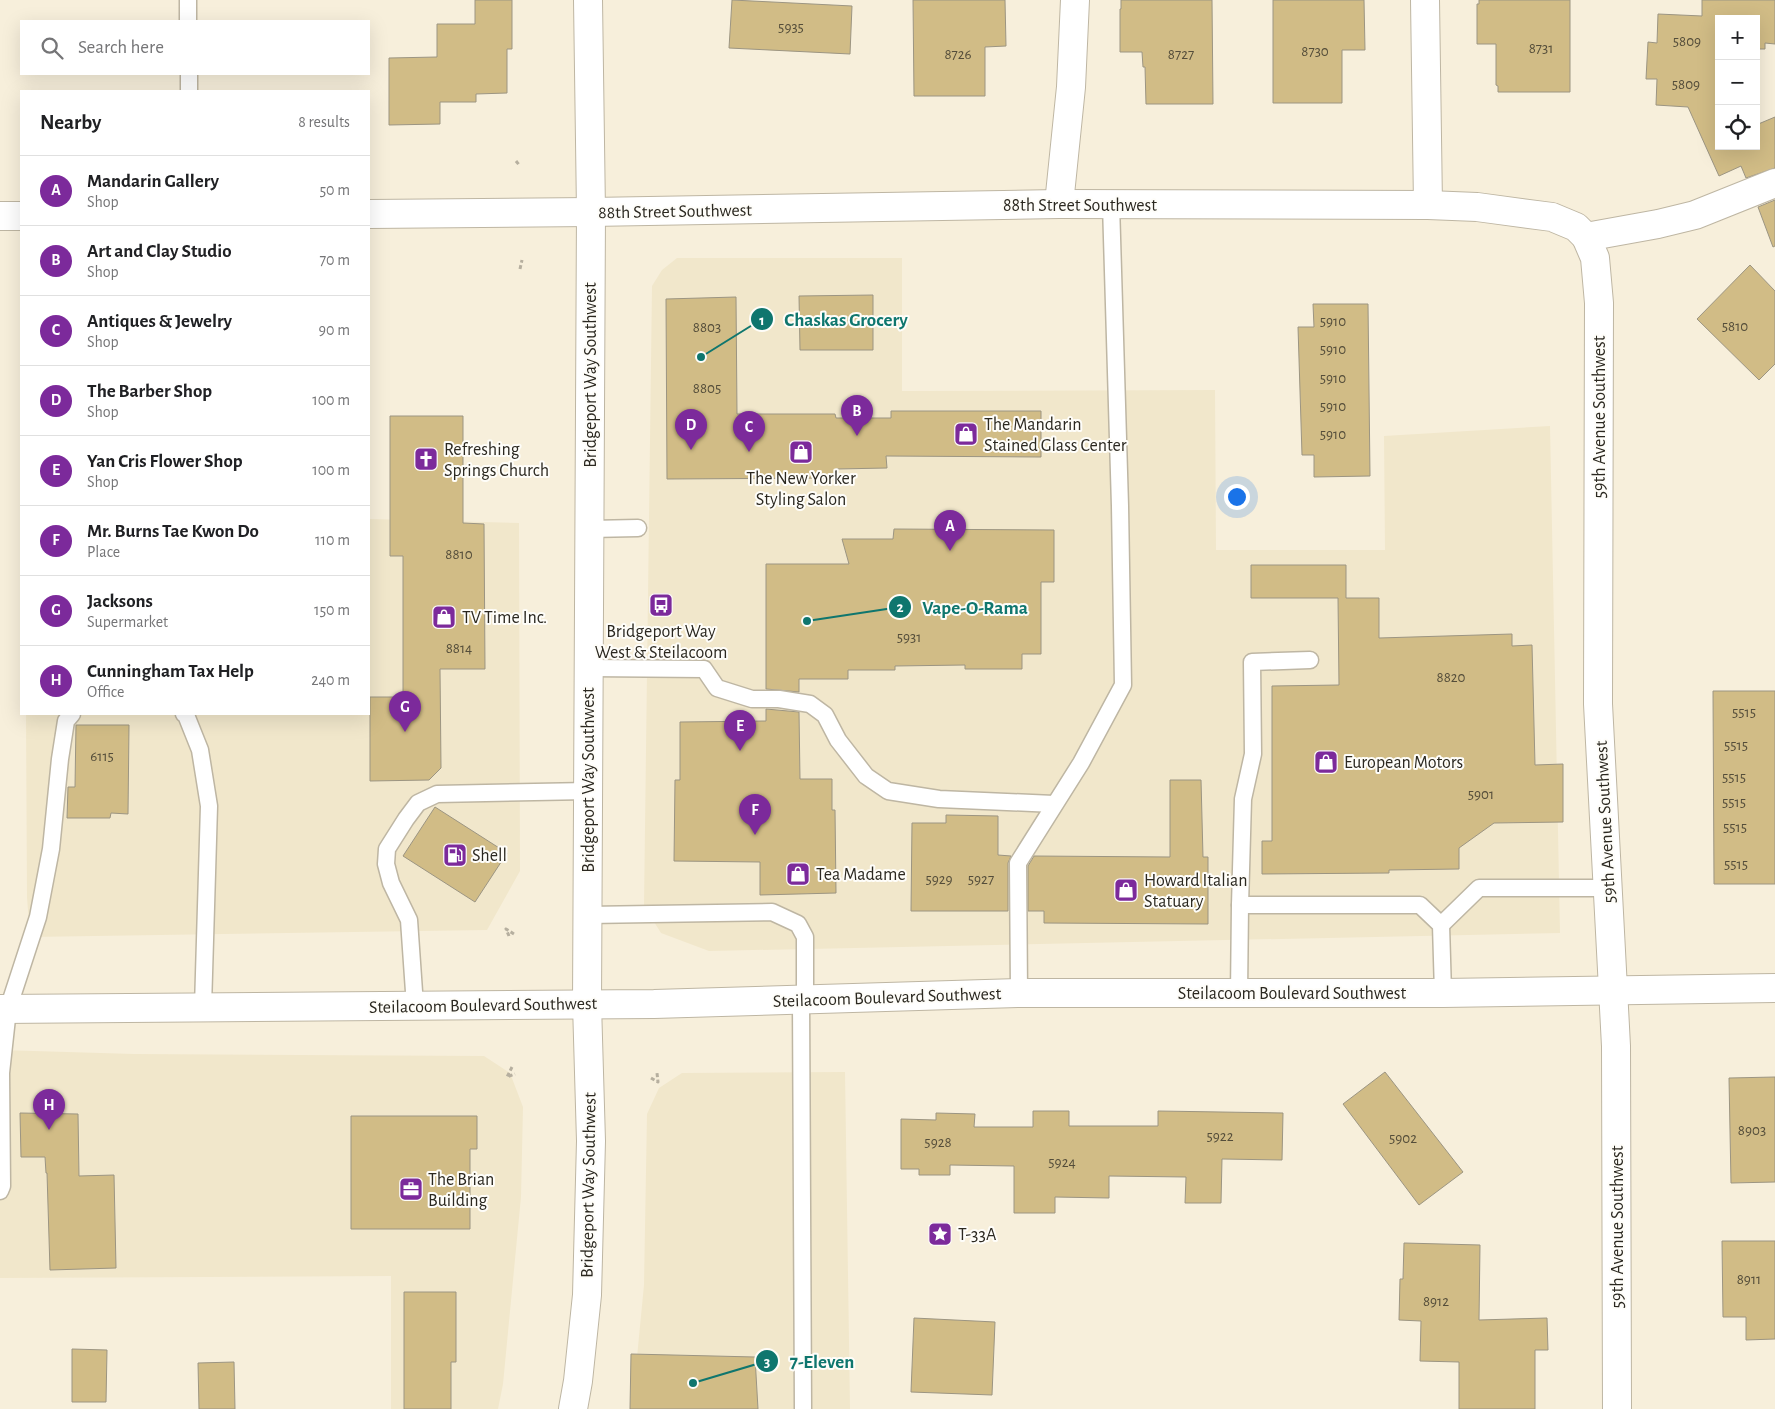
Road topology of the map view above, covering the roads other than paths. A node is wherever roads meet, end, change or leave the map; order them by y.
1 (188, 0) edge
2 (588, 0) edge
3 (1075, 0) edge
4 (1426, 0) edge
5 (188, 20) edge
6 (189, 75) edge
7 (189, 90) edge
8 (1775, 183) edge
9 (1059, 204) junction
10 (1111, 204) junction
11 (1428, 205) junction
12 (591, 212) junction
13 (370, 214) edge
14 (0, 216) edge
15 (20, 216) edge
16 (1586, 237) junction
17 (638, 528) dead end
18 (590, 529) junction
19 (1310, 660) dead end
20 (589, 668) junction
21 (71, 715) edge
22 (186, 715) edge
23 (588, 790) junction
24 (1054, 804) junction
25 (1608, 888) junction
26 (1240, 905) junction
27 (588, 915) junction
28 (1441, 925) junction
29 (1775, 988) edge
30 (1614, 990) junction
31 (1019, 993) junction
32 (1443, 993) junction
33 (1239, 994) junction
34 (803, 999) junction
35 (587, 1004) junction
36 (415, 1006) junction
37 (203, 1007) junction
38 (4, 1009) edge
39 (0, 1191) edge
40 (573, 1409) edge
41 (803, 1409) edge
42 (1617, 1409) edge

1 - 5 lane
2 - 12 main road, Bridgeport Way Southwest
3 - 9 main road
4 - 11 main road
6 - 7 lane
8 - 16 main road
9 - 10 main road, 88th Street Southwest
9 - 12 main road, 88th Street Southwest
10 - 11 main road, 88th Street Southwest
10 - 24 lane
11 - 16 main road, 88th Street Southwest
12 - 13 main road, 88th Street Southwest
12 - 18 main road, Bridgeport Way Southwest
14 - 15 main road
16 - 25 main road, 59th Avenue Southwest
17 - 18 lane
18 - 20 main road, Bridgeport Way Southwest
19 - 26 lane
20 - 23 main road, Bridgeport Way Southwest
20 - 24 lane
21 - 38 lane
22 - 37 lane
23 - 27 main road, Bridgeport Way Southwest
23 - 36 lane
24 - 31 lane
25 - 28 lane
25 - 30 main road, 59th Avenue Southwest
26 - 28 lane
26 - 33 lane
27 - 34 lane
27 - 35 main road, Bridgeport Way Southwest
28 - 32 lane
29 - 30 main road, Steilacoom Boulevard Southwest
30 - 32 main road, Steilacoom Boulevard Southwest
30 - 42 main road, 59th Avenue Southwest
31 - 33 main road, Steilacoom Boulevard Southwest
31 - 34 main road, Steilacoom Boulevard Southwest
32 - 33 main road, Steilacoom Boulevard Southwest
34 - 35 main road, Steilacoom Boulevard Southwest
34 - 41 lane
35 - 36 main road, Steilacoom Boulevard Southwest
35 - 40 main road, Bridgeport Way Southwest
36 - 37 main road, Steilacoom Boulevard Southwest
37 - 38 main road, Steilacoom Boulevard Southwest
38 - 39 lane

